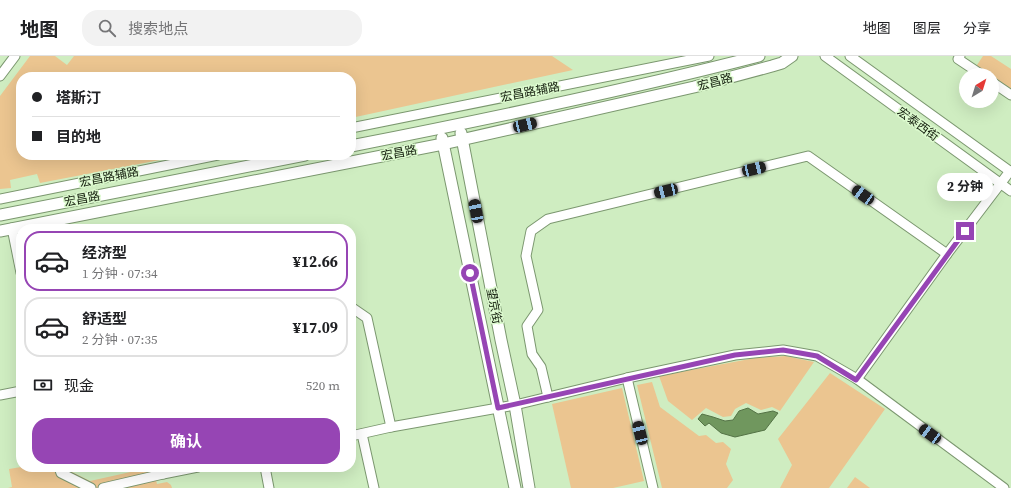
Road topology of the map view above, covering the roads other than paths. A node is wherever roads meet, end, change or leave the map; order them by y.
1 (15, 56) edge
2 (709, 56) edge
3 (760, 56) edge
4 (792, 56) edge
5 (825, 56) edge
6 (850, 56) edge
7 (958, 57) edge
8 (973, 68) edge
9 (0, 76) edge
10 (999, 86) edge
11 (1011, 94) edge
12 (458, 125) junction
13 (356, 127) edge
14 (439, 128) junction
15 (462, 139) junction
16 (444, 144) junction
17 (356, 145) edge
18 (193, 160) edge
19 (279, 160) edge
20 (1010, 171) edge
21 (1000, 184) junction
22 (1011, 191) edge
23 (0, 199) edge
24 (0, 215) edge
25 (33, 224) edge
26 (16, 227) edge
27 (12, 228) junction
28 (0, 231) edge
29 (16, 248) edge
30 (947, 254) junction
31 (356, 310) edge
32 (627, 378) junction
33 (856, 380) junction
34 (16, 392) edge
35 (0, 395) edge
36 (548, 397) junction
37 (515, 405) junction
38 (498, 408) junction
39 (391, 426) junction
40 (362, 434) junction
41 (356, 435) edge
42 (61, 472) edge
43 (156, 472) edge
44 (266, 472) edge
45 (91, 488) edge
46 (103, 488) edge
47 (269, 488) edge
48 (374, 488) edge
49 (515, 488) edge
50 (529, 488) edge
51 (653, 488) edge
52 (1004, 488) edge

1 - 9 street
2 - 13 street, 宏昌路辅路
3 - 12 main road, 宏昌路
4 - 15 main road, 宏昌路
5 - 21 street, 宏泰西街
6 - 20 street, 宏泰西街
7 - 8 street
10 - 11 street
12 - 14 main road, 宏昌路
12 - 15 main road, 望京街
14 - 16 main road, 望京街
14 - 17 main road, 宏昌路
15 - 16 main road, 宏昌路
15 - 37 main road, 望京街
16 - 25 main road, 宏昌路
16 - 38 main road, 望京街
18 - 23 street, 宏昌路辅路
19 - 24 main road, 宏昌路
20 - 21 street
21 - 22 street, 宏泰西街
21 - 30 street
26 - 27 main road, 宏昌路
27 - 28 main road, 宏昌路
27 - 29 street
30 - 33 street
30 - 36 street
31 - 39 street
32 - 33 street
32 - 36 street
32 - 51 street
33 - 52 street
34 - 35 street
36 - 37 street
37 - 38 street
37 - 50 main road, 望京街
38 - 39 street
38 - 49 main road, 望京街
39 - 40 street
40 - 41 street
40 - 48 street
42 - 45 street
43 - 46 street
44 - 47 street

